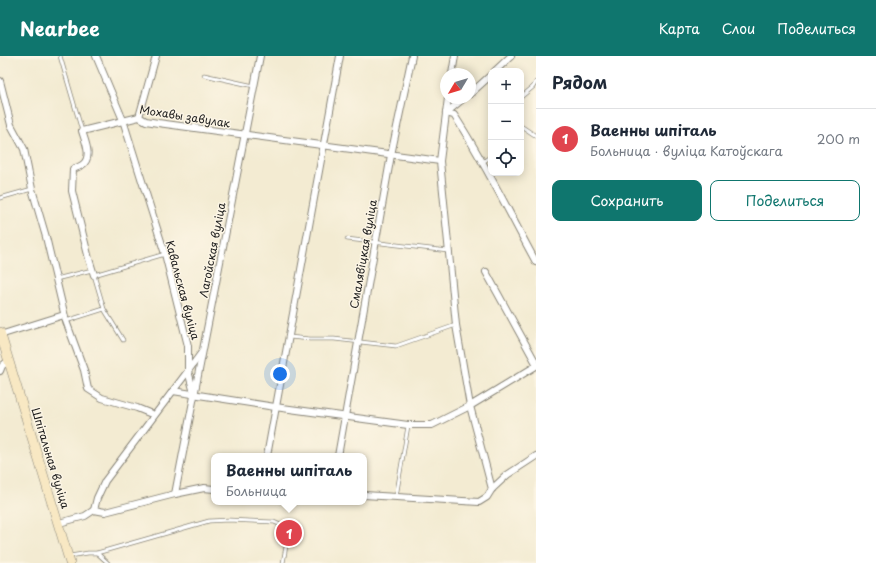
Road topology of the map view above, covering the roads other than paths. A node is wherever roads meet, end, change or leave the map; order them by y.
1 (60, 56) edge
2 (96, 56) edge
3 (156, 56) edge
4 (260, 56) edge
5 (340, 56) edge
6 (412, 56) edge
7 (455, 56) edge
8 (511, 56) edge
9 (453, 68) edge
10 (498, 68) edge
11 (204, 75) dead end
12 (488, 78) edge
13 (0, 81) edge
14 (536, 82) edge
15 (254, 86) junction
16 (476, 89) edge
17 (524, 94) edge
18 (447, 104) edge
19 (457, 104) edge
20 (446, 113) junction
21 (139, 117) junction
22 (122, 120) junction
23 (524, 128) edge
24 (82, 131) junction
25 (244, 135) junction
26 (536, 136) edge
27 (323, 146) junction
28 (391, 155) junction
29 (488, 158) edge
30 (440, 161) junction
31 (483, 162) junction
32 (32, 188) junction
33 (0, 198) edge
34 (347, 239) dead end
35 (376, 242) junction
36 (449, 251) junction
37 (164, 254) junction
38 (536, 262) edge
39 (486, 272) dead end
40 (93, 273) junction
41 (56, 279) junction
42 (104, 309) junction
43 (65, 318) junction
44 (456, 325) junction
45 (0, 334) edge
46 (289, 336) junction
47 (123, 340) dead end
48 (357, 342) junction
49 (203, 350) junction
50 (8, 361) junction
51 (536, 363) edge
52 (536, 366) edge
53 (0, 371) edge
54 (188, 371) junction
55 (173, 391) junction
56 (194, 395) junction
57 (470, 406) junction
58 (275, 407) junction
59 (154, 415) junction
60 (345, 416) junction
61 (408, 425) junction
62 (267, 453) edge
63 (339, 453) edge
64 (536, 456) edge
65 (211, 489) edge
66 (492, 489) junction
67 (175, 494) junction
68 (367, 495) edge
69 (396, 497) junction
70 (94, 510) junction
71 (59, 523) junction
72 (96, 553) junction
73 (69, 560) edge
74 (108, 563) edge
75 (283, 563) edge

1 - 24 lane
2 - 22 street, Кавальская вуліца
3 - 21 street
4 - 15 street, Лагойская вуліца
5 - 27 street
6 - 28 street, Смалявіцкая вуліца
7 - 9 street
8 - 10 street
11 - 15 lane
12 - 16 street
13 - 32 street
14 - 17 lane
15 - 25 street, Лагойская вуліца
18 - 20 street
19 - 20 street
20 - 30 street
20 - 31 street
21 - 22 street, Мохавы завулак
21 - 25 street, Мохавы завулак
22 - 24 street, Мохавы завулак
22 - 37 street, Кавальская вуліца
23 - 26 lane
24 - 40 street
25 - 27 street, Мохавы завулак
25 - 49 street, Лагойская вуліца
27 - 28 street, Мохавы завулак
27 - 46 street
28 - 30 street, Мохавы завулак
28 - 35 street, Смалявіцкая вуліца
29 - 31 lane
30 - 36 street
31 - 38 street
32 - 33 lane
32 - 41 street
34 - 35 lane
35 - 36 lane
35 - 48 street, Смалявіцкая вуліца
36 - 44 street
37 - 40 lane
37 - 54 street, Кавальская вуліца
39 - 51 street
40 - 41 lane
40 - 42 lane
41 - 43 street
42 - 43 lane
42 - 47 lane
43 - 45 street
43 - 59 street
44 - 48 lane
44 - 57 street
45 - 50 main road, Шпітальная вуліца
46 - 48 lane
46 - 58 street
48 - 60 street, Смалявіцкая вуліца
49 - 54 street
49 - 56 street, Лагойская вуліца
50 - 53 street
50 - 71 main road, Шпітальная вуліца
52 - 57 street
54 - 55 street
54 - 56 street, Кавальская вуліца
55 - 56 street
55 - 59 street
56 - 58 street
56 - 67 street, Лагойская вуліца
57 - 61 street
57 - 66 street
58 - 60 street
58 - 62 street
59 - 70 street
60 - 61 street
60 - 63 street, Смалявіцкая вуліца
61 - 69 lane
64 - 66 street
65 - 67 street
66 - 69 street
67 - 70 street
68 - 69 street
70 - 71 street
71 - 73 main road, Шпітальная вуліца
72 - 73 lane
72 - 74 lane
72 - 75 lane

